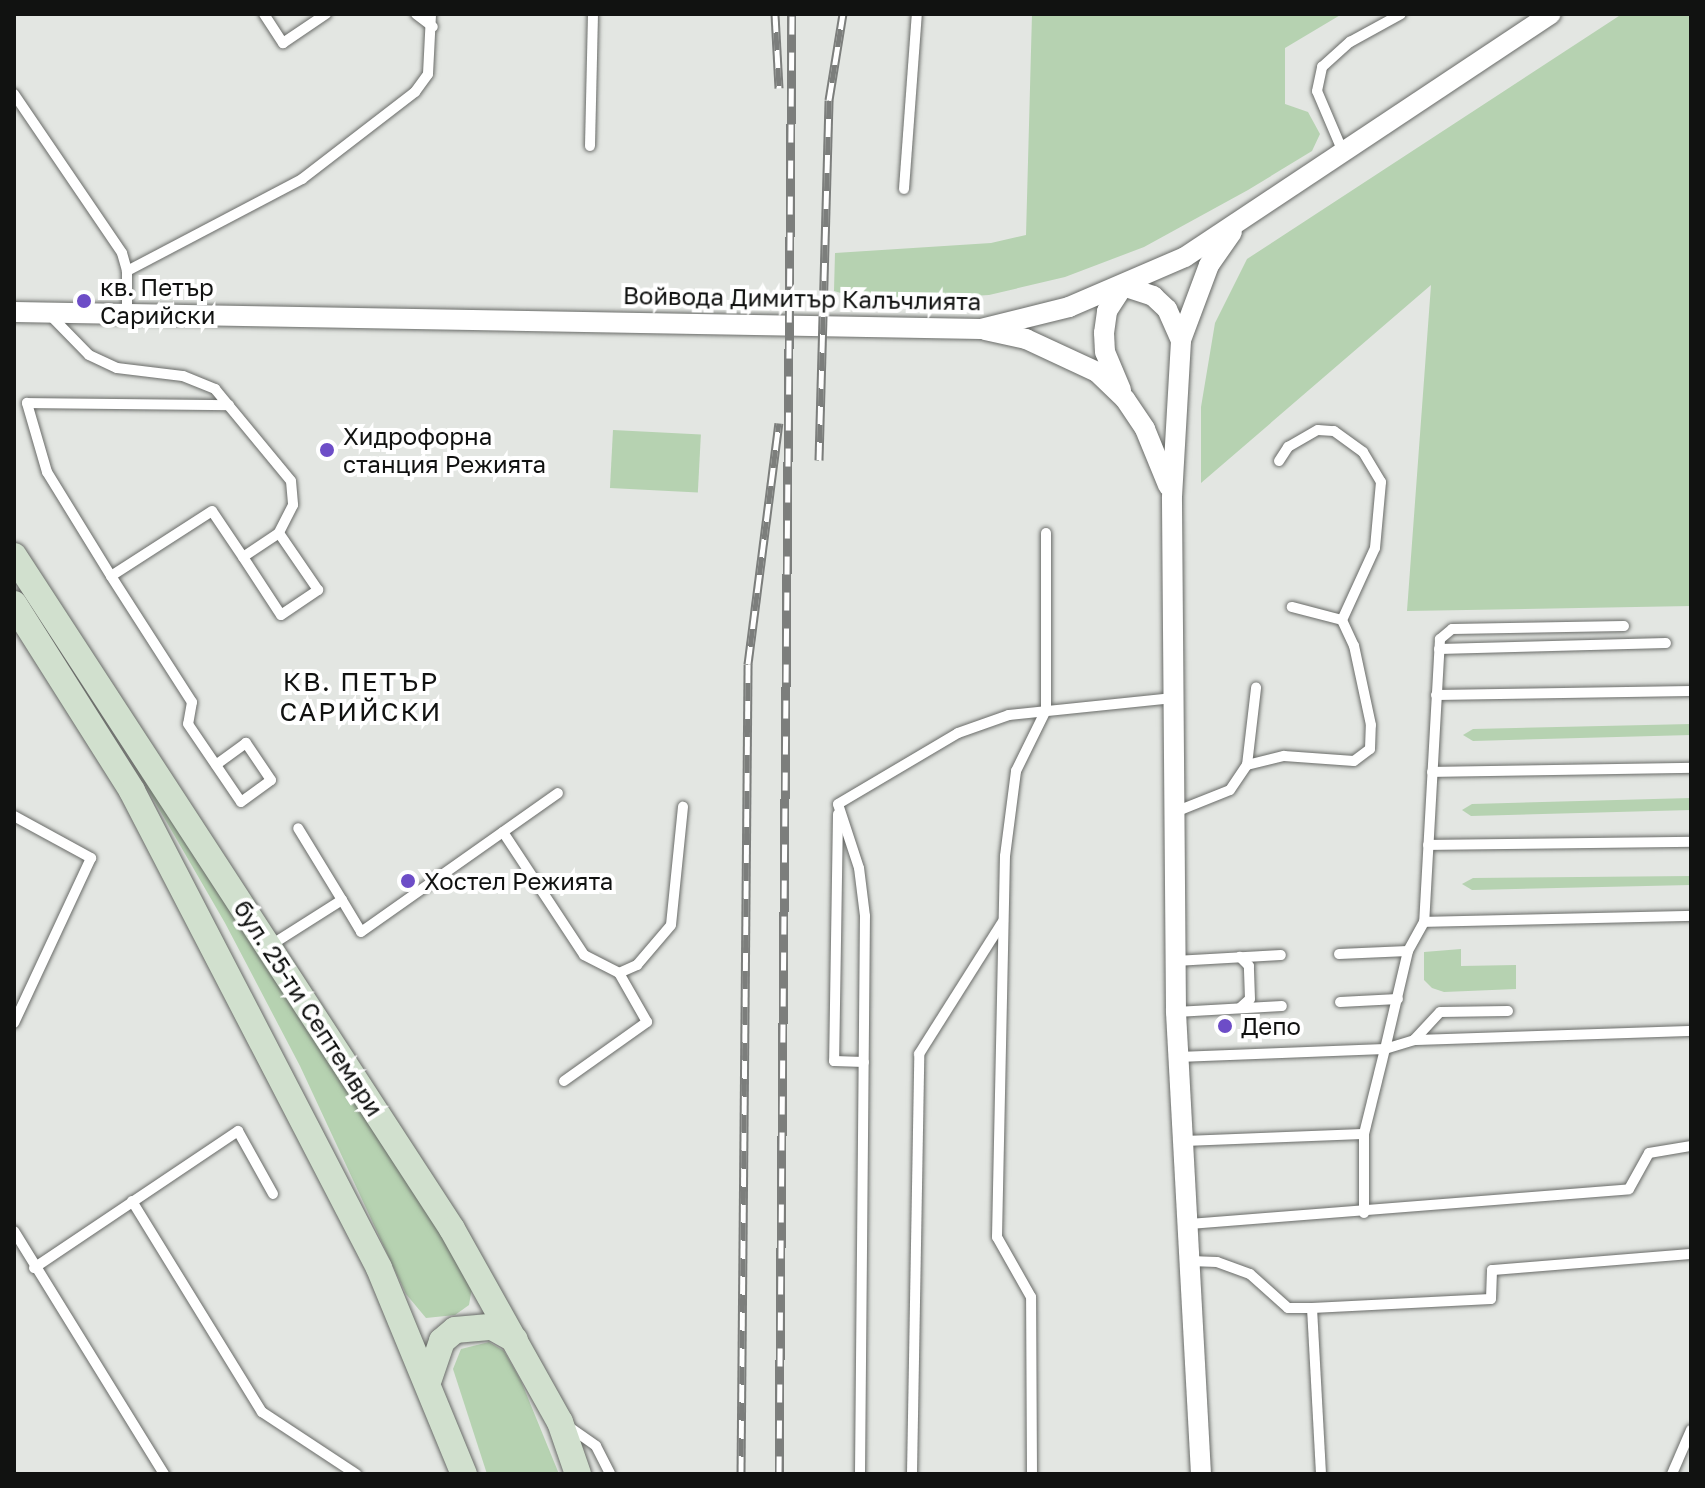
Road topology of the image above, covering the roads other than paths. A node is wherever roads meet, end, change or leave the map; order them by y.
1 (264, 14) edge
2 (326, 14) edge
3 (416, 14) edge
4 (431, 14) edge
5 (593, 14) edge
6 (917, 14) edge
7 (1401, 14) edge
8 (1551, 14) edge
9 (433, 27) junction
10 (14, 94) edge
11 (590, 146) dead end
12 (1343, 152) junction
13 (904, 189) dead end
14 (1239, 222) junction
15 (127, 271) junction
16 (1123, 286) junction
17 (14, 312) edge
18 (48, 312) junction
19 (127, 314) junction
20 (981, 329) junction
21 (1181, 340) junction
22 (1125, 399) junction
23 (229, 405) junction
24 (1279, 461) dead end
25 (1172, 497) junction
26 (279, 533) junction
27 (1046, 533) dead end
28 (14, 556) edge
29 (243, 557) junction
30 (111, 576) junction
31 (14, 604) edge
32 (1292, 607) dead end
33 (1342, 620) junction
34 (1624, 626) dead end
35 (1666, 643) dead end
36 (1439, 649) junction
37 (1256, 688) dead end
38 (1691, 691) edge
39 (1436, 695) junction
40 (1173, 698) junction
41 (1046, 710) junction
42 (216, 765) junction
43 (1247, 765) junction
44 (1691, 768) edge
45 (1432, 772) junction
46 (558, 793) dead end
47 (838, 804) junction
48 (683, 807) dead end
49 (1173, 813) junction
50 (14, 816) edge
51 (298, 828) dead end
52 (503, 832) junction
53 (1691, 842) edge
54 (1428, 845) junction
55 (342, 900) junction
56 (1691, 916) edge
57 (1004, 920) junction
58 (1424, 922) junction
59 (269, 946) junction
60 (1408, 951) junction
61 (1339, 954) dead end
62 (1281, 955) dead end
63 (1240, 957) junction
64 (1175, 961) junction
65 (619, 973) junction
66 (1398, 999) junction
67 (1340, 1002) dead end
68 (1282, 1006) dead end
69 (1240, 1008) junction
70 (1508, 1011) dead end
71 (1176, 1012) junction
72 (14, 1023) edge
73 (1691, 1031) edge
74 (1414, 1040) junction
75 (1385, 1049) junction
76 (1178, 1057) junction
77 (864, 1062) junction
78 (564, 1081) dead end
79 (1364, 1134) junction
80 (1183, 1141) junction
81 (1691, 1146) edge
82 (273, 1194) dead end
83 (132, 1201) junction
84 (1364, 1213) junction
85 (1188, 1224) junction
86 (14, 1231) edge
87 (1691, 1254) edge
88 (1190, 1261) junction
89 (34, 1268) junction
90 (1312, 1308) junction
91 (515, 1340) junction
92 (429, 1379) junction
93 (560, 1422) junction
94 (1691, 1430) edge
95 (164, 1474) edge
96 (356, 1474) edge
97 (464, 1474) edge
98 (578, 1474) edge
99 (610, 1474) edge
100 (860, 1474) edge
101 (912, 1474) edge
102 (1032, 1474) edge
103 (1201, 1474) edge
104 (1321, 1474) edge
105 (1672, 1474) edge

1 - 2 lane
3 - 9 lane
4 - 9 lane
5 - 11 lane
6 - 13 lane
7 - 12 lane
8 - 12 street, Войвода Димитър Калъчлията
9 - 15 lane
10 - 15 lane
12 - 14 street, Войвода Димитър Калъчлията
14 - 16 street, Войвода Димитър Калъчлията
14 - 21 street
15 - 19 lane
16 - 20 street, Войвода Димитър Калъчлията
16 - 21 street
16 - 22 street
17 - 18 street, Войвода Димитър Калъчлията
18 - 19 street, Войвода Димитър Калъчлията
18 - 23 lane
19 - 20 street, Войвода Димитър Калъчлията
20 - 22 street
21 - 25 street
22 - 25 street
23 - 26 lane
23 - 30 lane
24 - 33 lane
25 - 40 street
26 - 29 lane
26 - 29 lane
27 - 41 lane
28 - 59 main road, бул. 25-ти Септември
29 - 30 lane
30 - 42 lane
31 - 92 main road, бул. 25-ти Септември
32 - 33 lane
33 - 43 lane
34 - 36 lane
35 - 36 lane
36 - 39 lane
37 - 43 lane
38 - 39 lane
39 - 45 lane
40 - 41 lane
40 - 49 street
41 - 47 lane
41 - 57 lane
42 - 42 lane
43 - 49 lane
44 - 45 lane
45 - 54 lane
46 - 52 lane
47 - 77 lane
47 - 77 lane
48 - 65 lane
49 - 64 street
50 - 72 lane
51 - 55 lane
52 - 55 lane
52 - 65 lane
53 - 54 lane
54 - 58 lane
55 - 59 lane
56 - 58 lane
57 - 101 lane
57 - 102 lane
58 - 60 lane
59 - 91 main road, бул. 25-ти Септември
60 - 61 lane
60 - 66 lane
62 - 63 lane
63 - 64 lane
63 - 69 lane
64 - 71 street
65 - 78 lane
66 - 67 lane
66 - 75 lane
68 - 69 lane
69 - 71 lane
70 - 74 lane
71 - 76 street
73 - 74 lane
74 - 75 lane
75 - 76 lane
75 - 79 lane
76 - 80 street
77 - 100 lane
79 - 80 lane
79 - 84 lane
80 - 85 street
81 - 84 lane
82 - 83 lane
83 - 89 lane
83 - 96 lane
84 - 85 lane
85 - 88 street
86 - 89 lane
87 - 90 lane
88 - 90 lane
88 - 103 street
89 - 95 lane
90 - 104 lane
91 - 92 main road
91 - 93 main road, бул. 25-ти Септември
92 - 97 main road, бул. 25-ти Септември
93 - 98 main road, бул. 25-ти Септември
93 - 99 lane
94 - 105 lane

